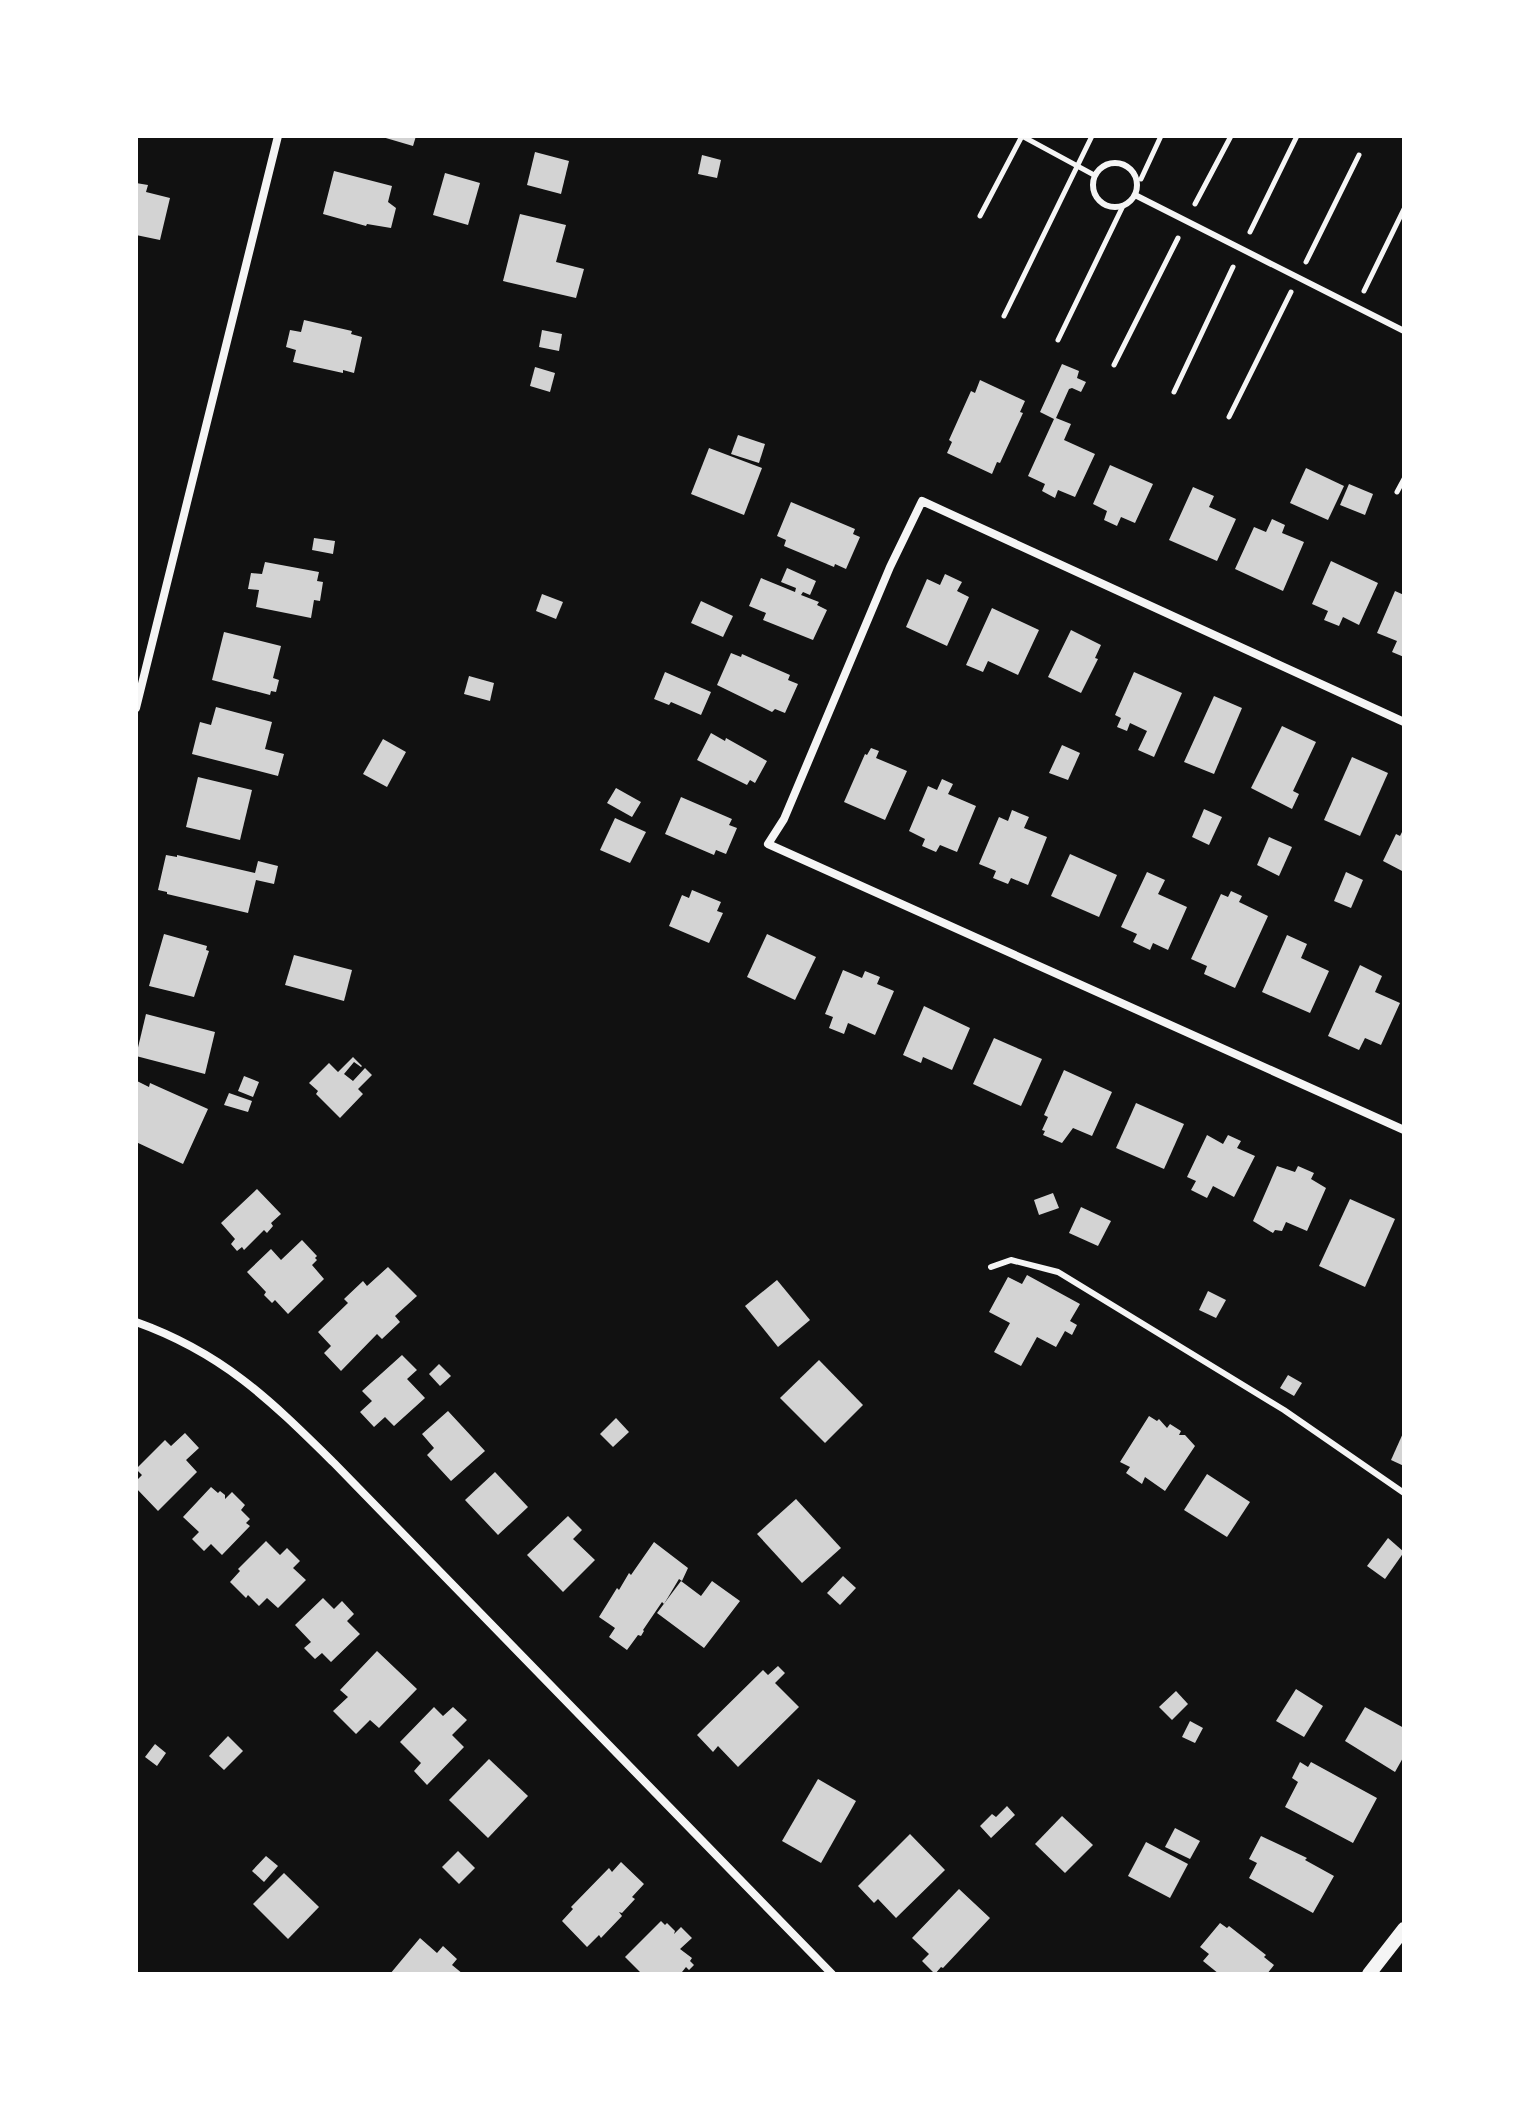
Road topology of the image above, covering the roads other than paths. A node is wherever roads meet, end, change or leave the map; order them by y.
1 (278, 136) edge
2 (1136, 192) junction
3 (1404, 331) edge
4 (136, 708) edge
5 (1404, 722) edge
6 (1404, 1130) edge
7 (991, 1267) dead end
8 (136, 1322) edge
9 (1404, 1493) edge
10 (1404, 1929) edge
11 (832, 1974) edge
12 (1369, 1974) edge

1 - 4 street
2 - 2 lane
2 - 3 lane
5 - 6 street
7 - 9 lane
8 - 11 street
10 - 12 street

